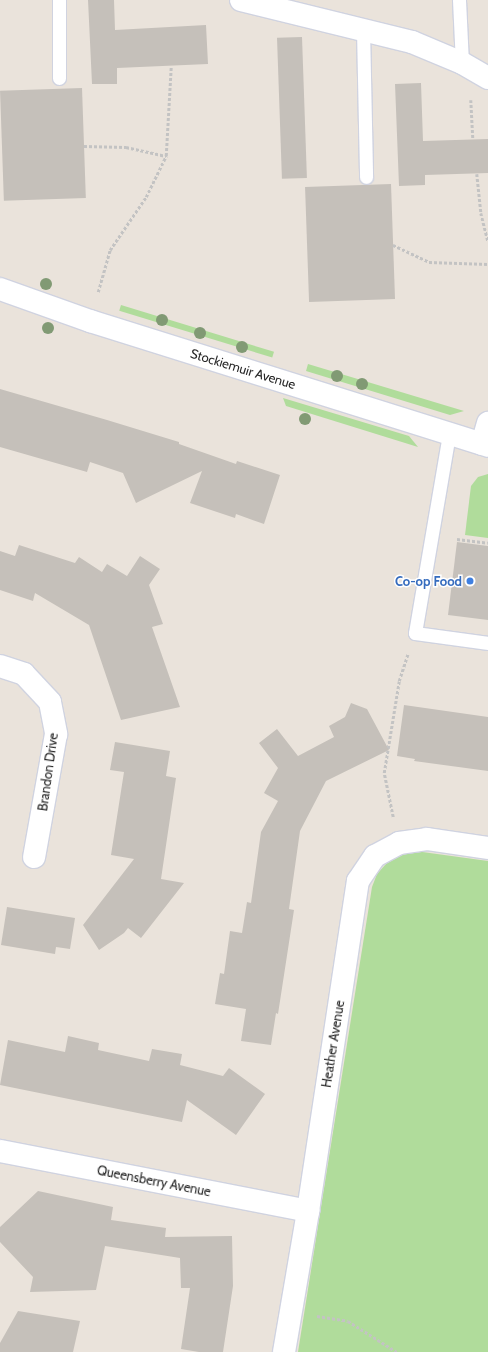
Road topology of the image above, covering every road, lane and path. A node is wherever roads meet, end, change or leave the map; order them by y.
1 (59, 0) edge
2 (241, 0) edge
3 (459, 0) edge
4 (364, 29) junction
5 (462, 63) junction
6 (171, 66) dead end
7 (487, 77) edge
8 (59, 78) dead end
9 (473, 139) dead end
10 (84, 146) dead end
11 (166, 156) junction
12 (477, 174) dead end
13 (366, 177) dead end
14 (488, 241) edge
15 (393, 245) dead end
16 (488, 264) edge
17 (0, 289) edge
18 (98, 292) dead end
19 (488, 423) edge
20 (449, 434) junction
21 (485, 445) edge
22 (457, 539) dead end
23 (488, 543) edge
24 (416, 633) junction
25 (488, 642) edge
26 (0, 666) edge
27 (399, 843) junction
28 (488, 848) edge
29 (34, 857) dead end
30 (0, 1151) edge
31 (308, 1211) junction
32 (290, 1313) junction
33 (284, 1352) edge
34 (397, 1352) edge

1 - 8 lane
2 - 4 street
3 - 5 lane
4 - 5 street
4 - 13 lane
5 - 7 street
6 - 11 path
7 - 9 path
10 - 11 path
11 - 18 path
12 - 14 path
15 - 16 path
17 - 20 street, Stockiemuir Avenue
19 - 21 street
20 - 21 street, Stockiemuir Avenue
20 - 24 lane
22 - 23 path
24 - 25 lane
24 - 27 path
26 - 29 street, Brandon Drive
27 - 28 street, Heather Avenue
27 - 31 street, Heather Avenue
30 - 31 street, Queensberry Avenue
31 - 32 street, Heather Avenue
32 - 33 street, Heather Avenue
32 - 34 path

